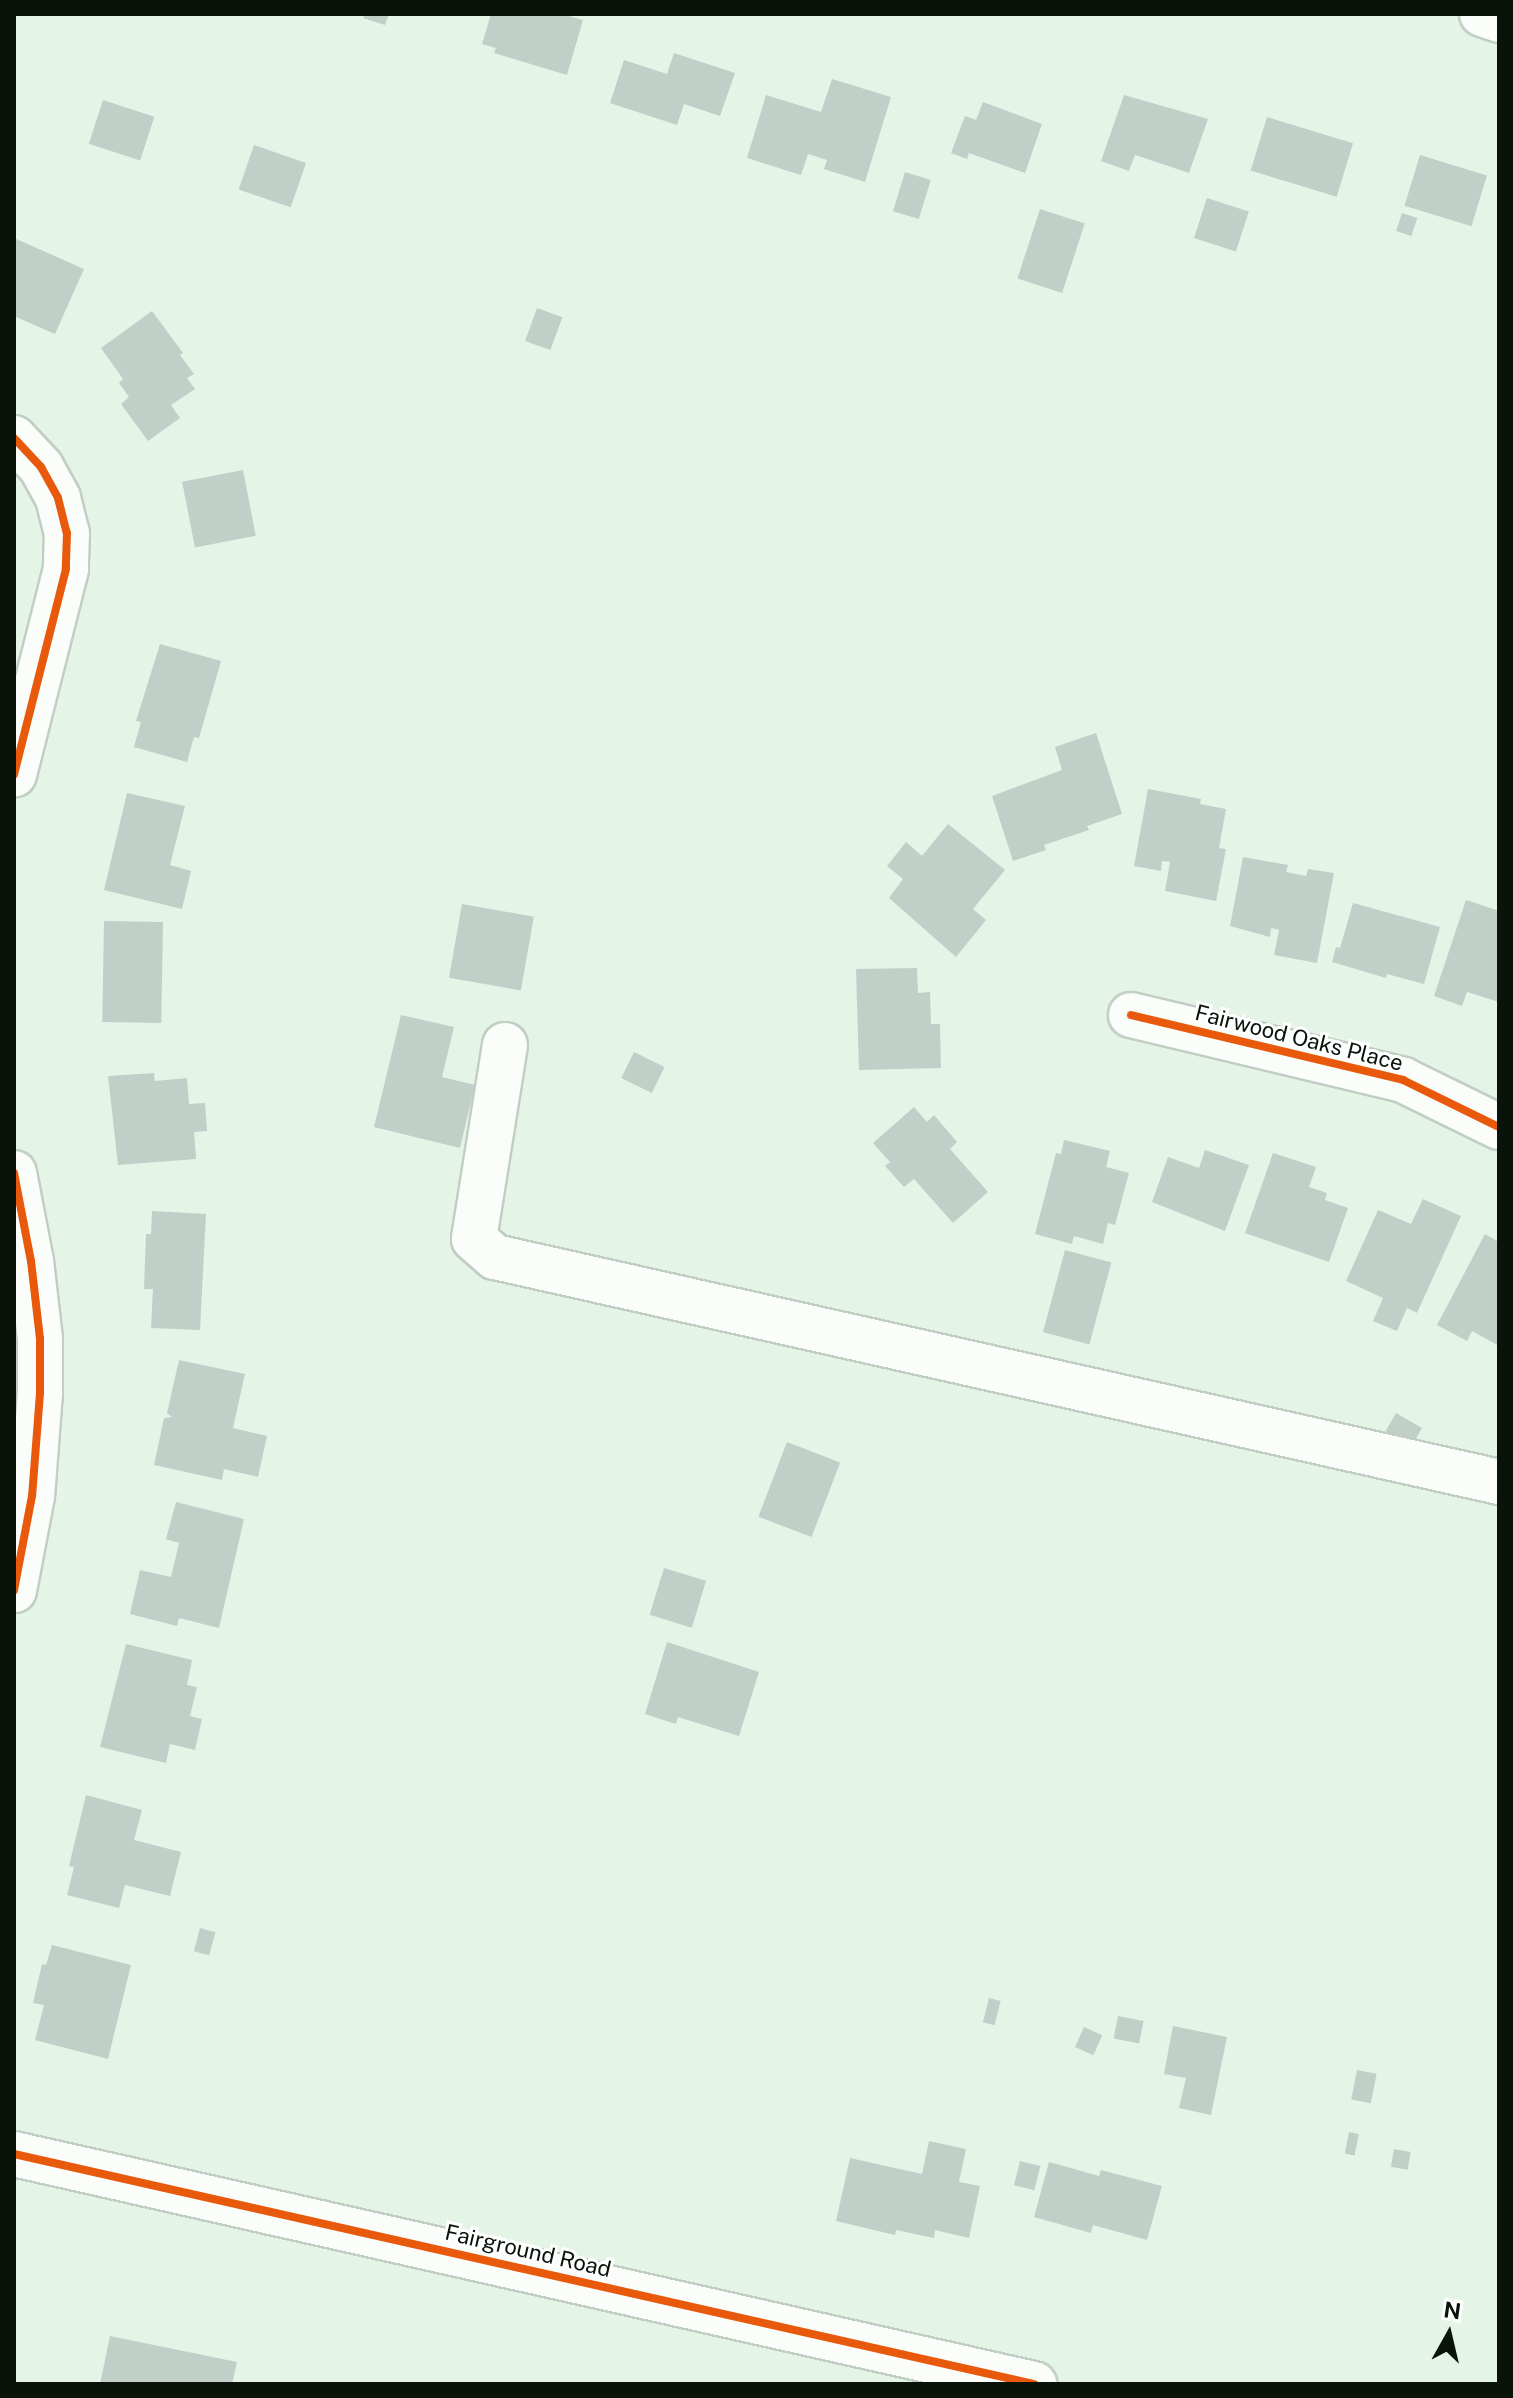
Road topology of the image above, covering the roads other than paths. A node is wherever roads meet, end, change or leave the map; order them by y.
1 (1482, 14) edge
2 (1499, 20) edge
3 (14, 438) edge
4 (14, 775) edge
5 (1131, 1015) dead end
6 (505, 1045) dead end
7 (1499, 1127) edge
8 (14, 1173) edge
9 (1499, 1482) edge
10 (14, 1590) edge
11 (14, 2154) edge
12 (1034, 2384) edge

1 - 2 street
3 - 4 street
5 - 7 street, Fairwood Oaks Place
6 - 9 street
8 - 10 street
11 - 12 street, Fairground Road

